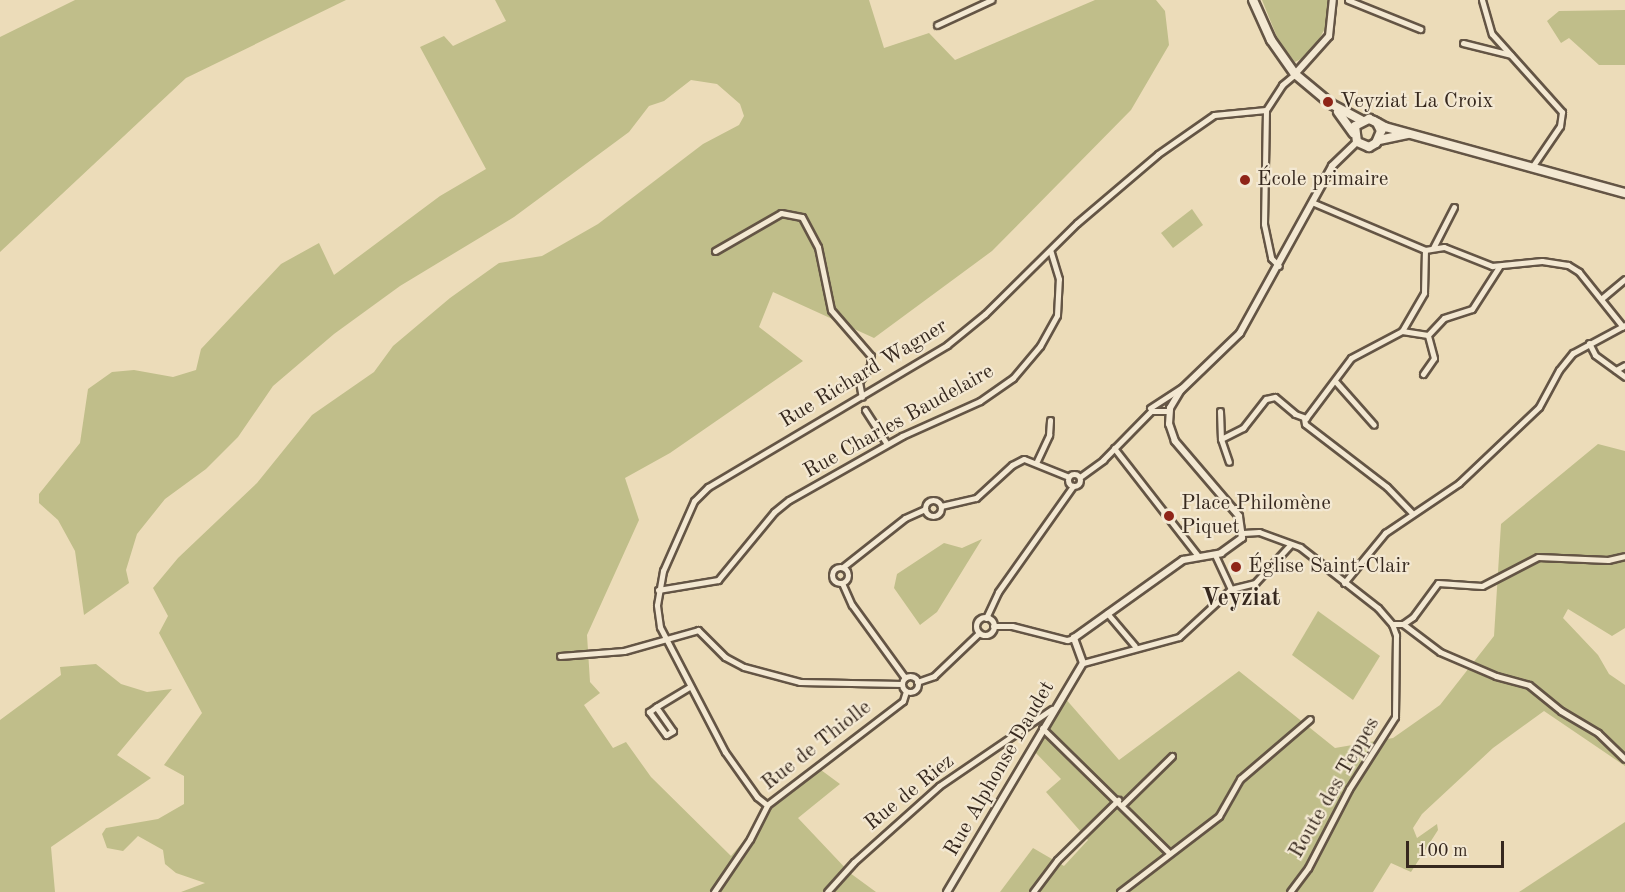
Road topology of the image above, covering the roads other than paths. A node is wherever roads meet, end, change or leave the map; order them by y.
1 (991, 0) edge
2 (1253, 0) edge
3 (1333, 0) edge
4 (1348, 0) edge
5 (1482, 0) edge
6 (937, 25) dead end
7 (1420, 29) dead end
8 (1463, 43) dead end
9 (1510, 55) junction
10 (1295, 74) junction
11 (1331, 104) junction
12 (1266, 110) junction
13 (1361, 120) junction
14 (1377, 123) junction
15 (1353, 133) junction
16 (1413, 134) junction
17 (1379, 140) junction
18 (1357, 142) junction
19 (1532, 167) junction
20 (1625, 193) edge
21 (1314, 203) junction
22 (1454, 207) dead end
23 (1433, 248) junction
24 (1050, 250) junction
25 (1425, 250) junction
26 (715, 251) dead end
27 (1280, 266) junction
28 (1499, 267) junction
29 (1625, 279) edge
30 (1601, 299) junction
31 (1624, 326) edge
32 (1402, 331) junction
33 (1428, 335) junction
34 (1589, 343) junction
35 (1625, 365) edge
36 (1616, 370) junction
37 (1422, 374) dead end
38 (1625, 377) edge
39 (1336, 382) junction
40 (1185, 386) junction
41 (862, 397) junction
42 (865, 410) dead end
43 (1169, 411) junction
44 (1220, 411) dead end
45 (1144, 417) junction
46 (1304, 418) junction
47 (1050, 420) dead end
48 (1374, 425) dead end
49 (1221, 439) junction
50 (887, 444) junction
51 (1114, 448) junction
52 (1037, 461) junction
53 (1229, 462) dead end
54 (1069, 477) junction
55 (1080, 477) junction
56 (1072, 486) junction
57 (941, 506) junction
58 (925, 509) junction
59 (1412, 513) junction
60 (1243, 533) junction
61 (1291, 544) junction
62 (1215, 555) junction
63 (1625, 556) edge
64 (1198, 557) junction
65 (843, 567) junction
66 (842, 583) junction
67 (1344, 583) junction
68 (1231, 589) junction
69 (658, 590) junction
70 (1107, 613) junction
71 (986, 618) junction
72 (1392, 624) junction
73 (1402, 624) junction
74 (993, 626) junction
75 (979, 633) junction
76 (1074, 638) junction
77 (665, 639) junction
78 (1136, 646) junction
79 (560, 656) dead end
80 (1083, 663) junction
81 (905, 678) junction
82 (917, 682) junction
83 (902, 684) junction
84 (689, 687) junction
85 (906, 691) junction
86 (656, 707) junction
87 (1052, 709) junction
88 (1310, 718) dead end
89 (1041, 727) junction
90 (1172, 756) dead end
91 (1625, 759) edge
92 (1120, 803) junction
93 (767, 805) junction
94 (1169, 853) junction
95 (714, 892) edge
96 (827, 892) edge
97 (947, 892) edge
98 (1033, 892) edge
99 (1120, 892) edge
100 (1290, 892) edge

1 - 6 street
2 - 10 main road
3 - 10 street
4 - 7 street
5 - 9 street
8 - 9 street
9 - 19 street
10 - 11 main road
10 - 12 street
11 - 13 main road
11 - 15 main road
12 - 24 street, Rue Richard Wagner
12 - 27 street
13 - 14 main road
13 - 15 main road
14 - 16 main road
14 - 17 main road
15 - 18 main road
16 - 17 main road
16 - 19 main road
17 - 18 main road
18 - 21 street
19 - 20 main road
21 - 25 street
21 - 27 street
22 - 23 street
23 - 25 street
23 - 28 street
24 - 41 street, Rue Richard Wagner
24 - 50 street, Rue Charles Baudelaire
25 - 32 street
26 - 41 street
27 - 40 street
28 - 30 street
28 - 33 street
29 - 30 street
30 - 31 street
31 - 34 street
32 - 33 street
32 - 39 street
33 - 37 street
34 - 36 street
34 - 59 street
35 - 36 street
36 - 38 street
39 - 46 street
39 - 48 street
40 - 43 street
40 - 45 street
41 - 69 street, Rue Richard Wagner
42 - 50 street
43 - 45 street
43 - 60 street
44 - 49 street
45 - 51 street
46 - 49 street
46 - 59 street
47 - 52 street
49 - 53 street
50 - 69 street, Rue Charles Baudelaire
51 - 55 street
51 - 64 street
52 - 54 street
52 - 57 street
54 - 55 street
54 - 56 street
55 - 56 street
56 - 71 street
57 - 58 street
57 - 58 street
58 - 65 street
59 - 67 street
60 - 61 street
60 - 62 street
61 - 67 street
61 - 68 street
62 - 64 street
62 - 68 street
63 - 73 street
64 - 70 street
65 - 66 street
65 - 66 street
66 - 81 street
67 - 72 street
68 - 78 street
69 - 77 street, Rue Richard Wagner
70 - 76 street
70 - 78 street
71 - 74 street
71 - 75 street
72 - 73 street
72 - 100 street, Route des Teppes
73 - 91 street
74 - 75 street
74 - 76 street
75 - 82 street
76 - 80 street
77 - 79 street
77 - 83 street
77 - 84 street, Rue Richard Wagner
78 - 80 street
80 - 87 street, Rue Alphonse Daudet
81 - 82 street
81 - 83 street
82 - 85 street
83 - 85 street
84 - 86 street
84 - 93 street, Rue Richard Wagner
85 - 93 street, Rue de Thiolle
86 - 86 street
87 - 89 street, Rue Alphonse Daudet
87 - 96 street, Rue de Riez
88 - 94 street
89 - 92 street
89 - 97 street, Rue Alphonse Daudet
90 - 92 street
92 - 94 street
92 - 98 street
93 - 95 street, Rue de Thiolle
94 - 99 street

